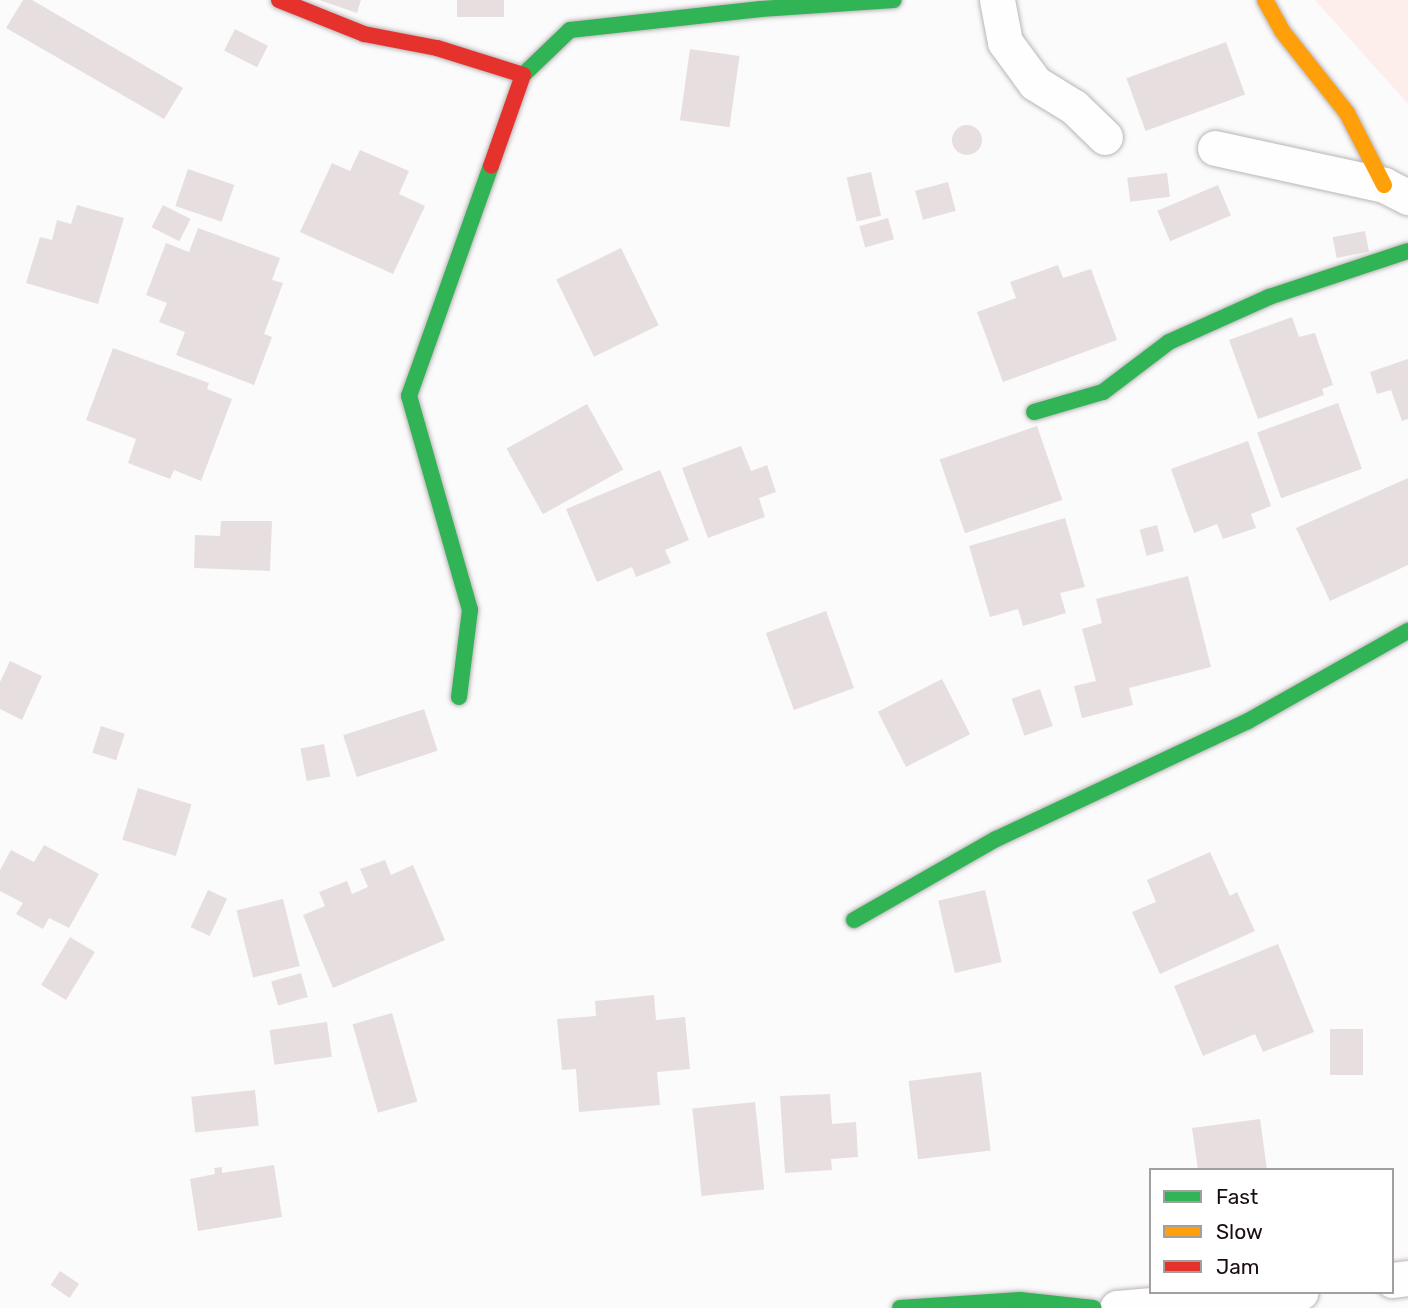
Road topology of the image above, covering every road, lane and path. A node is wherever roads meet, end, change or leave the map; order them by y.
1 (279, 0) edge
2 (894, 0) edge
3 (997, 0) edge
4 (1265, 0) edge
5 (523, 75) junction
6 (1105, 137) dead end
7 (1214, 148) dead end
8 (1396, 191) edge
9 (1408, 251) edge
10 (1034, 412) dead end
11 (1408, 631) edge
12 (459, 697) dead end
13 (854, 920) dead end
14 (1283, 1294) edge
15 (1184, 1305) edge
16 (900, 1308) edge
17 (1094, 1308) edge
18 (1117, 1308) edge

1 - 5 street
2 - 5 street
3 - 6 street
4 - 8 street
5 - 12 street
7 - 8 street
9 - 10 street
11 - 13 street
14 - 15 street
15 - 18 street
16 - 17 street

